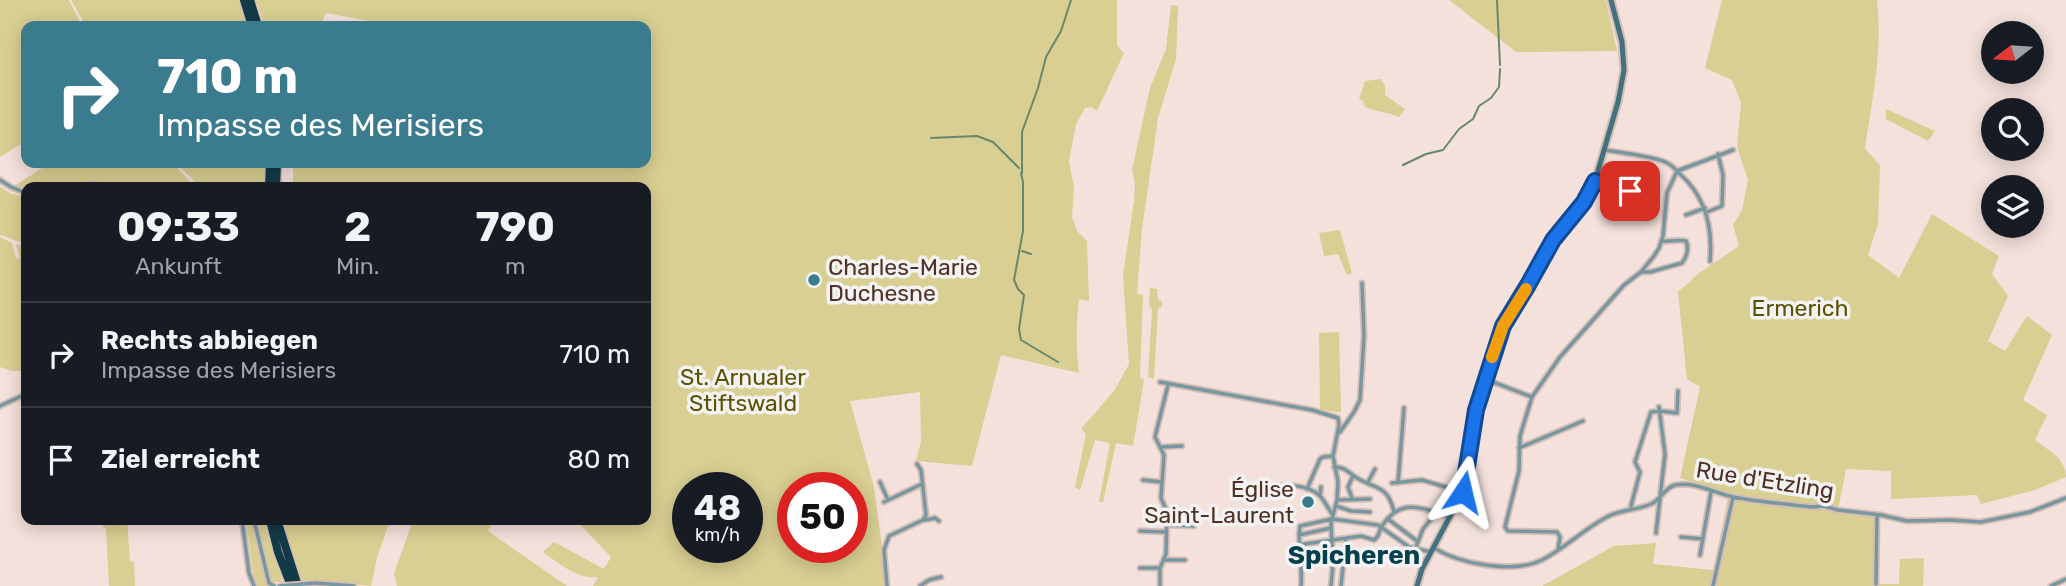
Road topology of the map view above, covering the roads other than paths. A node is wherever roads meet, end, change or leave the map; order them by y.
1 (244, 0) edge
2 (250, 0) edge
3 (1611, 0) edge
4 (250, 21) edge
5 (256, 21) edge
6 (1604, 150) junction
7 (1733, 150) dead end
8 (1718, 155) junction
9 (1677, 171) junction
10 (0, 180) edge
11 (1595, 181) junction
12 (1609, 186) junction
13 (21, 191) edge
14 (1605, 205) dead end
15 (1628, 209) dead end
16 (1706, 210) junction
17 (1686, 215) dead end
18 (1661, 240) junction
19 (1710, 261) dead end
20 (1642, 272) junction
21 (1362, 283) dead end
22 (1485, 379) junction
23 (1160, 382) dead end
24 (1168, 384) junction
25 (1678, 391) dead end
26 (21, 396) edge
27 (1532, 397) junction
28 (0, 406) edge
29 (1404, 408) dead end
30 (1660, 409) junction
31 (1583, 421) dead end
32 (1338, 433) junction
33 (1182, 446) dead end
34 (1160, 447) junction
35 (1520, 447) junction
36 (1333, 456) junction
37 (917, 464) dead end
38 (1335, 467) junction
39 (1375, 469) dead end
40 (1353, 476) junction
41 (1143, 480) dead end
42 (880, 482) dead end
43 (1162, 482) junction
44 (1367, 482) junction
45 (1392, 483) dead end
46 (922, 484) junction
47 (1398, 484) junction
48 (1321, 487) dead end
49 (1253, 489) dead end
50 (1307, 489) junction
51 (1711, 491) junction
52 (1463, 492) junction
53 (1320, 495) junction
54 (1733, 497) junction
55 (1353, 498) junction
56 (2066, 498) edge
57 (1370, 499) dead end
58 (1660, 499) junction
59 (1336, 503) junction
60 (1631, 506) dead end
61 (1351, 512) junction
62 (1370, 512) dead end
63 (1394, 512) junction
64 (1436, 513) junction
65 (1877, 515) junction
66 (1331, 518) junction
67 (1451, 518) junction
68 (1388, 519) junction
69 (923, 520) junction
70 (939, 521) dead end
71 (1351, 523) junction
72 (243, 525) edge
73 (255, 525) edge
74 (271, 525) edge
75 (278, 525) edge
76 (1167, 525) junction
77 (1194, 526) dead end
78 (1331, 528) junction
79 (1381, 528) junction
80 (1140, 531) dead end
81 (1166, 532) junction
82 (1656, 533) dead end
83 (1299, 535) junction
84 (1681, 537) dead end
85 (1347, 538) junction
86 (1331, 539) junction
87 (1703, 539) junction
88 (1418, 541) junction
89 (1298, 545) junction
90 (1416, 548) junction
91 (1432, 550) junction
92 (1558, 550) junction
93 (1700, 555) dead end
94 (1164, 560) junction
95 (1185, 560) dead end
96 (1140, 568) dead end
97 (1160, 568) junction
98 (941, 577) dead end
99 (2066, 579) edge
100 (1876, 584) dead end
101 (254, 586) edge
102 (276, 586) edge
103 (291, 586) edge
104 (298, 586) edge
105 (354, 586) edge
106 (887, 586) edge
107 (920, 586) edge
108 (1160, 586) edge
109 (1301, 586) edge
110 (1331, 586) edge
111 (1342, 586) edge
112 (1417, 586) edge
113 (1713, 586) edge
114 (2051, 586) edge

1 - 4 highway
2 - 5 highway
3 - 6 main road
6 - 9 street
6 - 11 main road
7 - 8 street
8 - 9 street
8 - 16 street
9 - 16 street
9 - 18 street
10 - 13 street
11 - 12 street
11 - 22 main road
12 - 14 street
12 - 15 street
16 - 17 street
16 - 19 street
18 - 20 street
18 - 20 street
20 - 27 street
21 - 32 street
22 - 27 street
22 - 52 main road
23 - 24 street
24 - 32 street
24 - 34 street
25 - 30 street
26 - 28 street
27 - 35 street
29 - 47 street
30 - 58 street
30 - 60 street
31 - 35 street
32 - 36 street
33 - 34 street
34 - 43 street
35 - 92 street
36 - 38 street
36 - 50 street
37 - 46 street
38 - 40 street
38 - 59 street
39 - 44 street
40 - 44 street
40 - 55 street
41 - 43 street
42 - 46 street
43 - 76 street
44 - 63 street
45 - 47 street
46 - 69 street
47 - 52 street
48 - 53 street
49 - 50 street
50 - 53 street
51 - 54 street, Rue d'Etzling
51 - 58 street, Rue d'Etzling
51 - 87 street
52 - 67 main road
53 - 66 street
54 - 65 street, Rue d'Etzling
54 - 113 street
55 - 57 street
55 - 59 street
56 - 65 street, Rue d'Etzling
58 - 82 street
58 - 92 street, Rue d'Etzling
59 - 61 street
59 - 66 street
61 - 62 street
61 - 71 street
63 - 64 street
63 - 68 street
64 - 67 street
64 - 88 street
65 - 100 street
66 - 71 street
66 - 78 street
66 - 83 street
67 - 91 main road
68 - 79 street
68 - 88 street
69 - 70 street
69 - 106 street
71 - 79 street
72 - 101 street
73 - 102 street
74 - 103 highway
75 - 104 highway
76 - 77 street
76 - 81 street
78 - 83 street
78 - 86 street
79 - 85 street
79 - 90 street, Rue d'Etzling
80 - 81 street
81 - 94 street
83 - 89 street
84 - 87 street
85 - 86 street
85 - 111 street
86 - 89 street
86 - 110 street
87 - 93 street
88 - 90 street
89 - 109 street
90 - 91 street, Rue d'Etzling
91 - 92 street, Rue d'Etzling
91 - 112 main road
94 - 95 street
94 - 97 street
96 - 97 street
97 - 108 street
98 - 107 street
99 - 114 street
102 - 105 street, bridge

